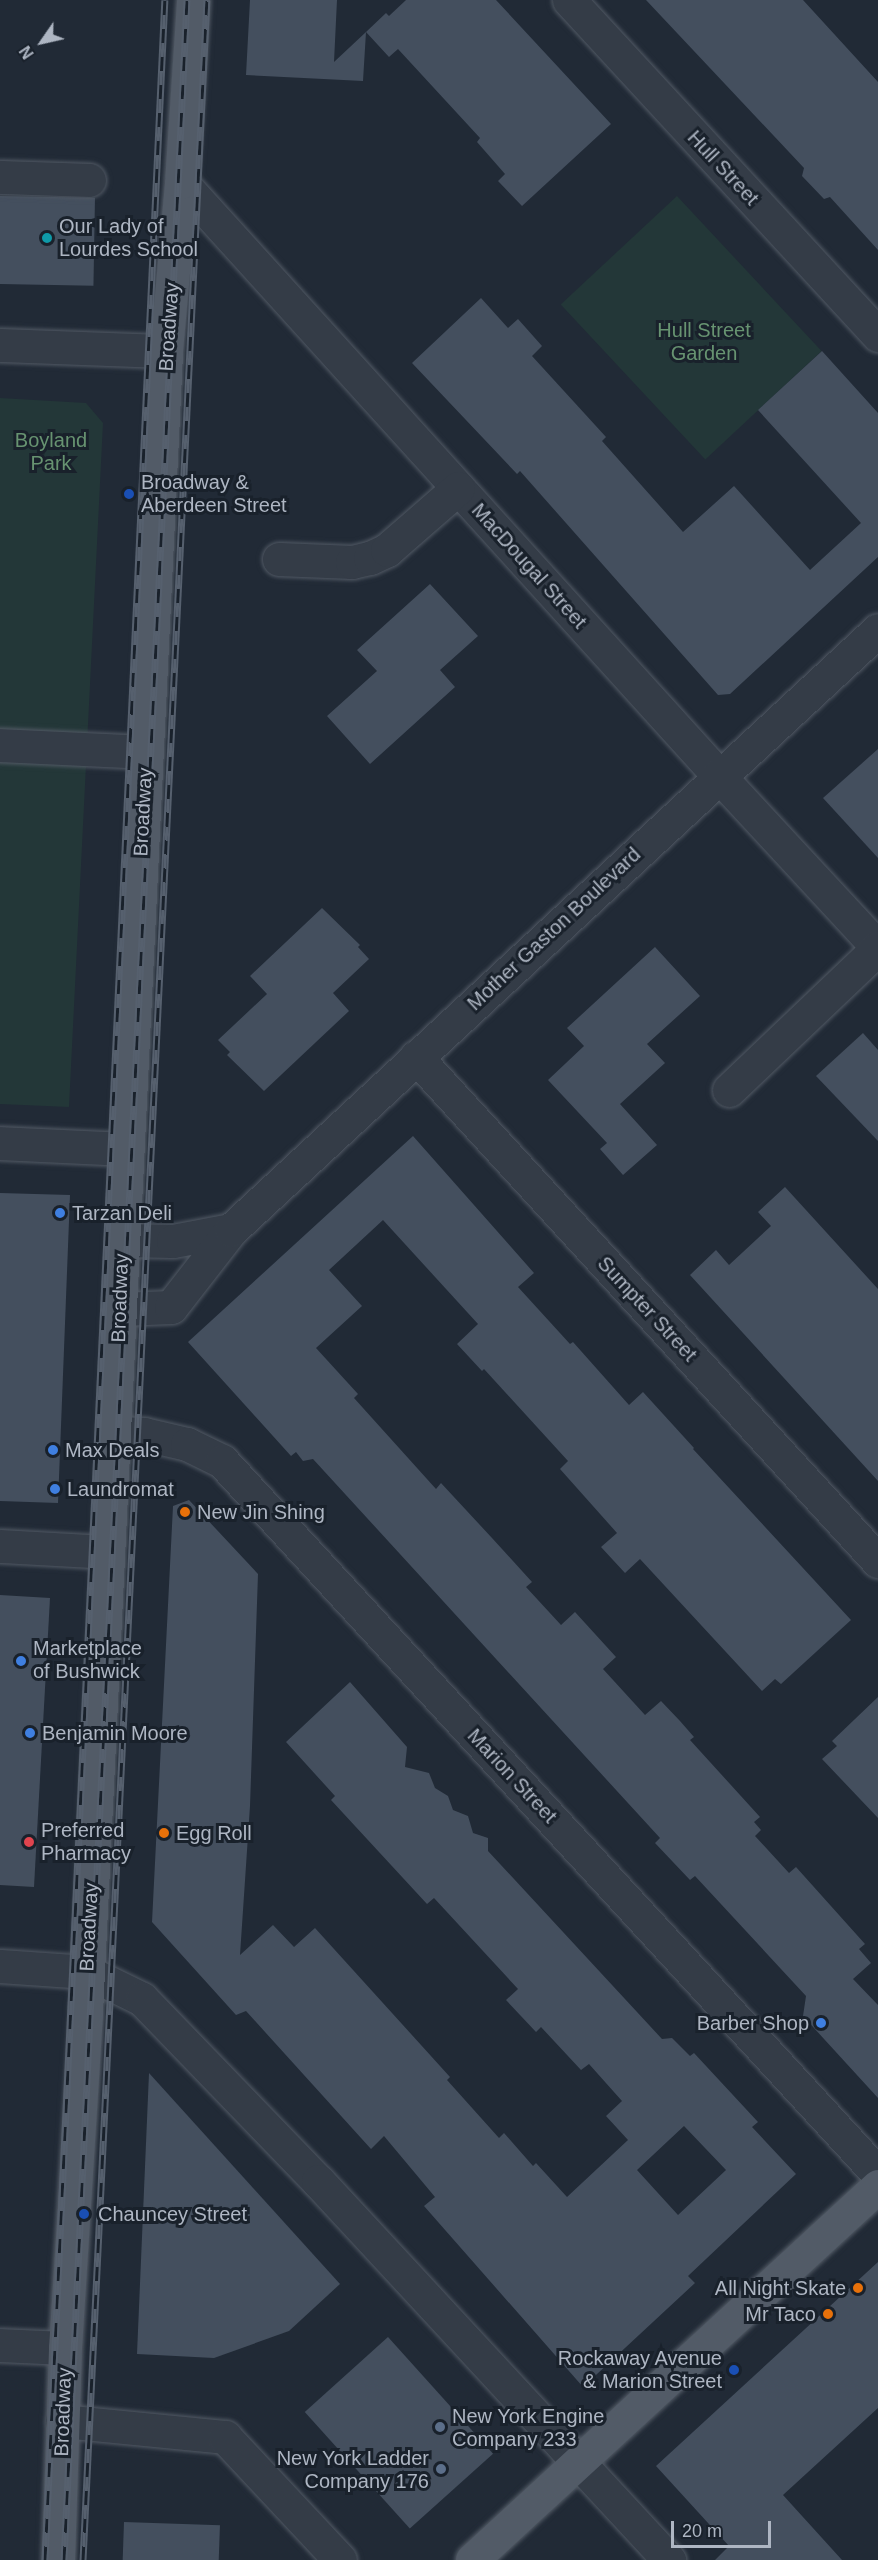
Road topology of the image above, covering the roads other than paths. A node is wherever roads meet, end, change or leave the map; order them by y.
1 (193, 0) edge
2 (569, 0) edge
3 (0, 177) edge
4 (89, 180) dead end
5 (182, 182) junction
6 (878, 335) edge
7 (0, 345) edge
8 (166, 351) junction
9 (458, 488) junction
10 (279, 559) dead end
11 (878, 630) edge
12 (0, 745) edge
13 (147, 753) junction
14 (719, 777) junction
15 (878, 948) edge
16 (416, 1057) junction
17 (729, 1090) dead end
18 (0, 1143) edge
19 (126, 1149) junction
20 (231, 1230) junction
21 (123, 1240) junction
22 (120, 1309) junction
23 (115, 1433) junction
24 (0, 1546) edge
25 (107, 1552) junction
26 (878, 1561) edge
27 (0, 1966) edge
28 (87, 1972) junction
29 (878, 2174) edge
30 (878, 2186) edge
31 (0, 2345) edge
32 (65, 2348) junction
33 (62, 2421) junction
34 (578, 2462) junction
35 (58, 2560) edge
36 (340, 2560) edge
37 (472, 2560) edge
38 (669, 2560) edge

1 - 5 main road, Broadway
2 - 6 street, Hull Street
3 - 4 street
5 - 8 main road, Broadway
5 - 9 street, MacDougal Street
7 - 8 street
8 - 13 main road, Broadway
9 - 10 street
9 - 14 street, MacDougal Street
11 - 14 street, Mother Gaston Boulevard
12 - 13 street
13 - 19 main road, Broadway
14 - 15 street, MacDougal Street
14 - 16 street, Mother Gaston Boulevard
15 - 17 street
16 - 20 street, Mother Gaston Boulevard
16 - 26 street, Sumpter Street
18 - 19 street
19 - 21 main road, Broadway
20 - 21 street
20 - 22 street, Mother Gaston Boulevard
21 - 22 main road, Broadway
22 - 23 main road, Broadway
23 - 25 main road, Broadway
23 - 29 street, Marion Street
24 - 25 street
25 - 28 main road, Broadway
27 - 28 street
28 - 32 main road, Broadway
28 - 34 street
30 - 34 main road
31 - 32 street
32 - 33 main road, Broadway
33 - 35 main road, Broadway
33 - 36 street
34 - 37 main road
34 - 38 street

